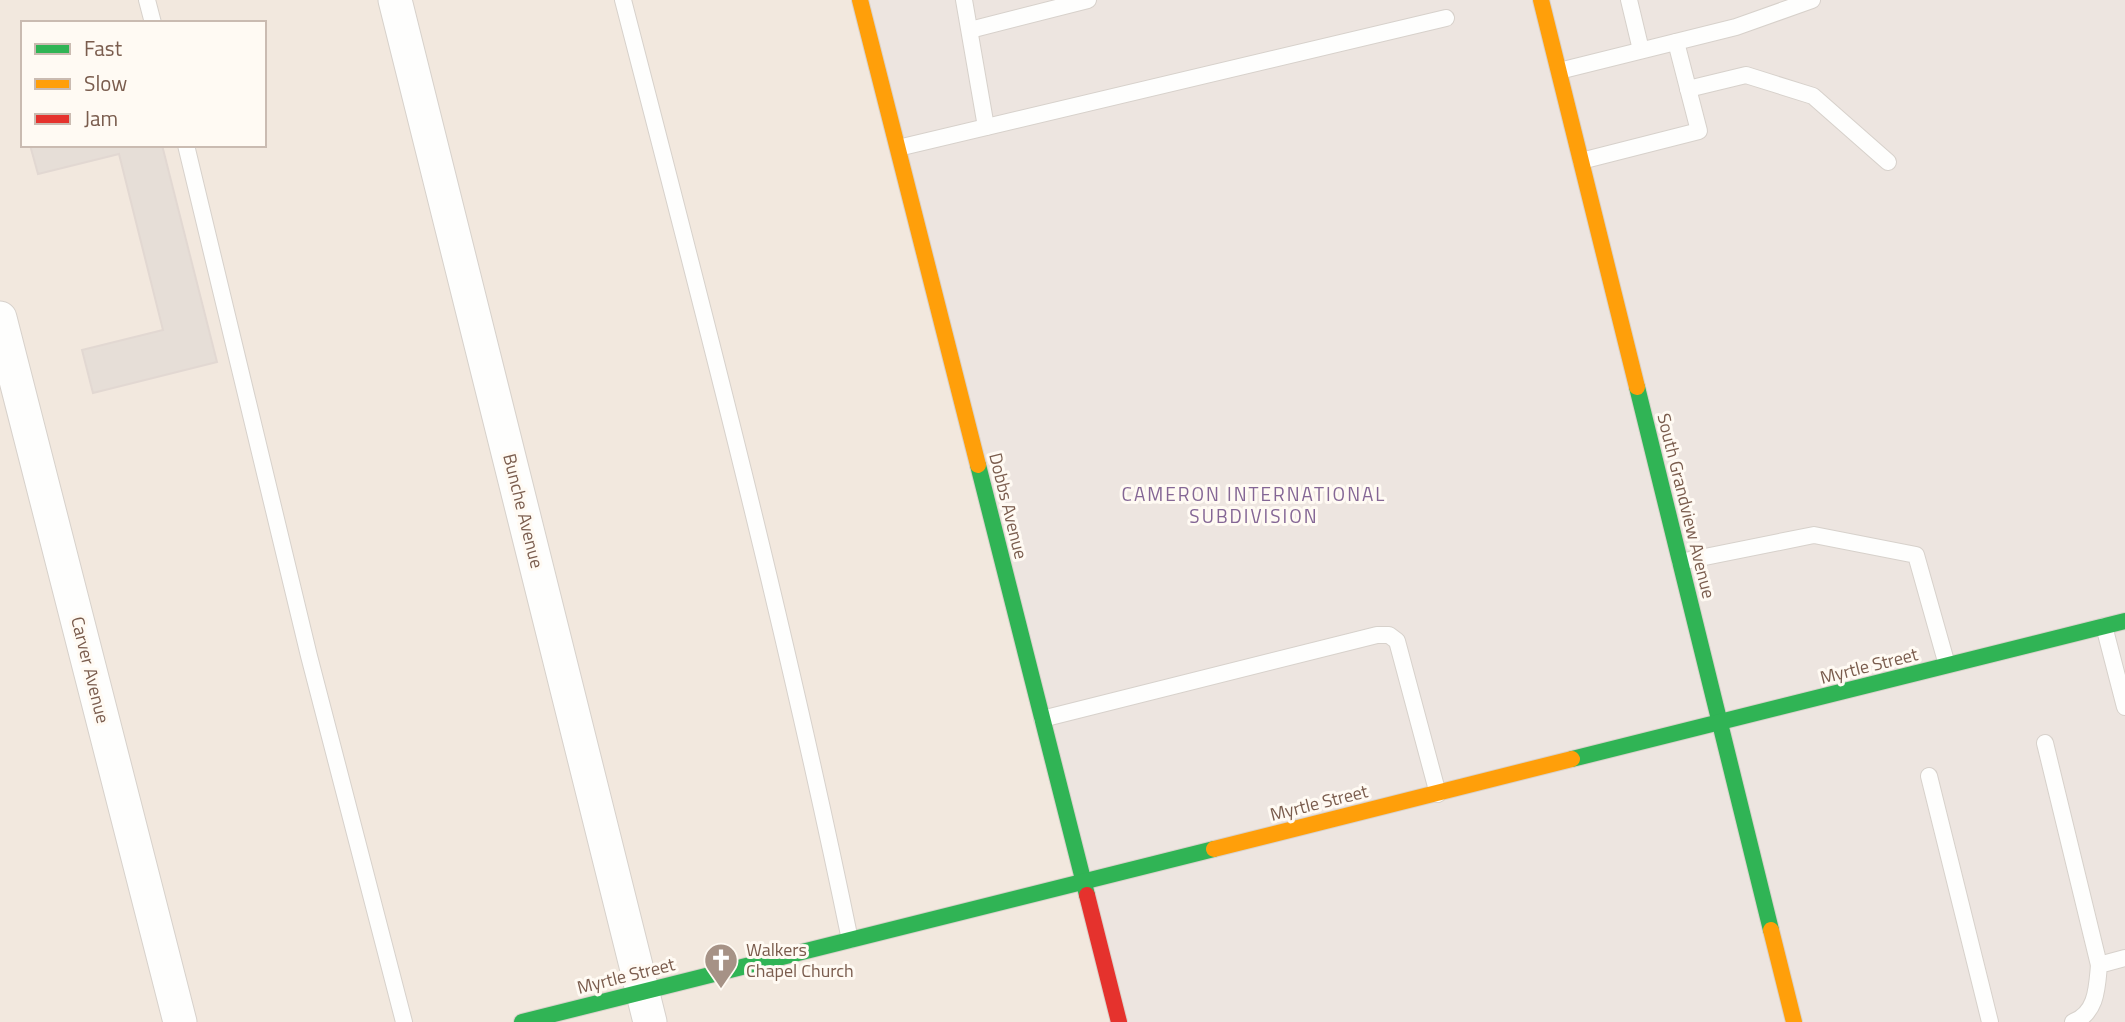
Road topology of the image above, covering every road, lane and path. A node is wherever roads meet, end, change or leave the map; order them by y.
1 (147, 0) edge
2 (395, 0) edge
3 (623, 0) edge
4 (860, 0) edge
5 (964, 0) edge
6 (1088, 0) edge
7 (1541, 0) edge
8 (1629, 0) edge
9 (1812, 0) edge
10 (1446, 18) dead end
11 (152, 21) edge
12 (970, 30) junction
13 (1676, 42) junction
14 (1642, 50) junction
15 (1559, 71) junction
16 (1688, 89) junction
17 (986, 127) junction
18 (187, 147) edge
19 (898, 148) junction
20 (1581, 161) junction
21 (1888, 162) dead end
22 (0, 318) edge
23 (1680, 562) junction
24 (2125, 621) edge
25 (2104, 626) junction
26 (1947, 666) junction
27 (2125, 707) edge
28 (1042, 719) junction
29 (1720, 723) junction
30 (2045, 743) dead end
31 (1929, 776) dead end
32 (1438, 794) junction
33 (1083, 882) junction
34 (850, 940) junction
35 (2125, 958) edge
36 (2099, 965) junction
37 (646, 1007) edge
38 (180, 1022) edge
39 (404, 1022) edge
40 (522, 1022) edge
41 (1119, 1022) edge
42 (1794, 1022) edge
43 (1990, 1022) edge
44 (2073, 1022) edge

1 - 11 lane
2 - 37 street, Bunche Avenue
3 - 34 lane
4 - 19 street, Dobbs Avenue
5 - 12 lane
6 - 12 lane
7 - 15 street, South Grandview Avenue
8 - 14 lane
9 - 13 lane
10 - 17 lane
12 - 17 lane
13 - 14 lane
13 - 16 lane
14 - 15 lane
15 - 20 street, South Grandview Avenue
16 - 20 lane
16 - 21 lane
17 - 19 lane
18 - 39 lane
19 - 28 street, Dobbs Avenue
20 - 23 street, South Grandview Avenue
22 - 38 street, Carver Avenue
23 - 26 lane
23 - 29 street, South Grandview Avenue
24 - 25 street, Myrtle Street
25 - 26 street, Myrtle Street
25 - 27 lane
26 - 29 street, Myrtle Street
28 - 32 lane
28 - 33 street, Dobbs Avenue
29 - 32 street, Myrtle Street
29 - 42 street, South Grandview Avenue
30 - 36 lane
31 - 43 lane
32 - 33 street, Myrtle Street
33 - 34 street, Myrtle Street
33 - 41 street, Dobbs Avenue
34 - 37 street, Myrtle Street
35 - 36 lane
36 - 44 lane
37 - 40 street, Myrtle Street

